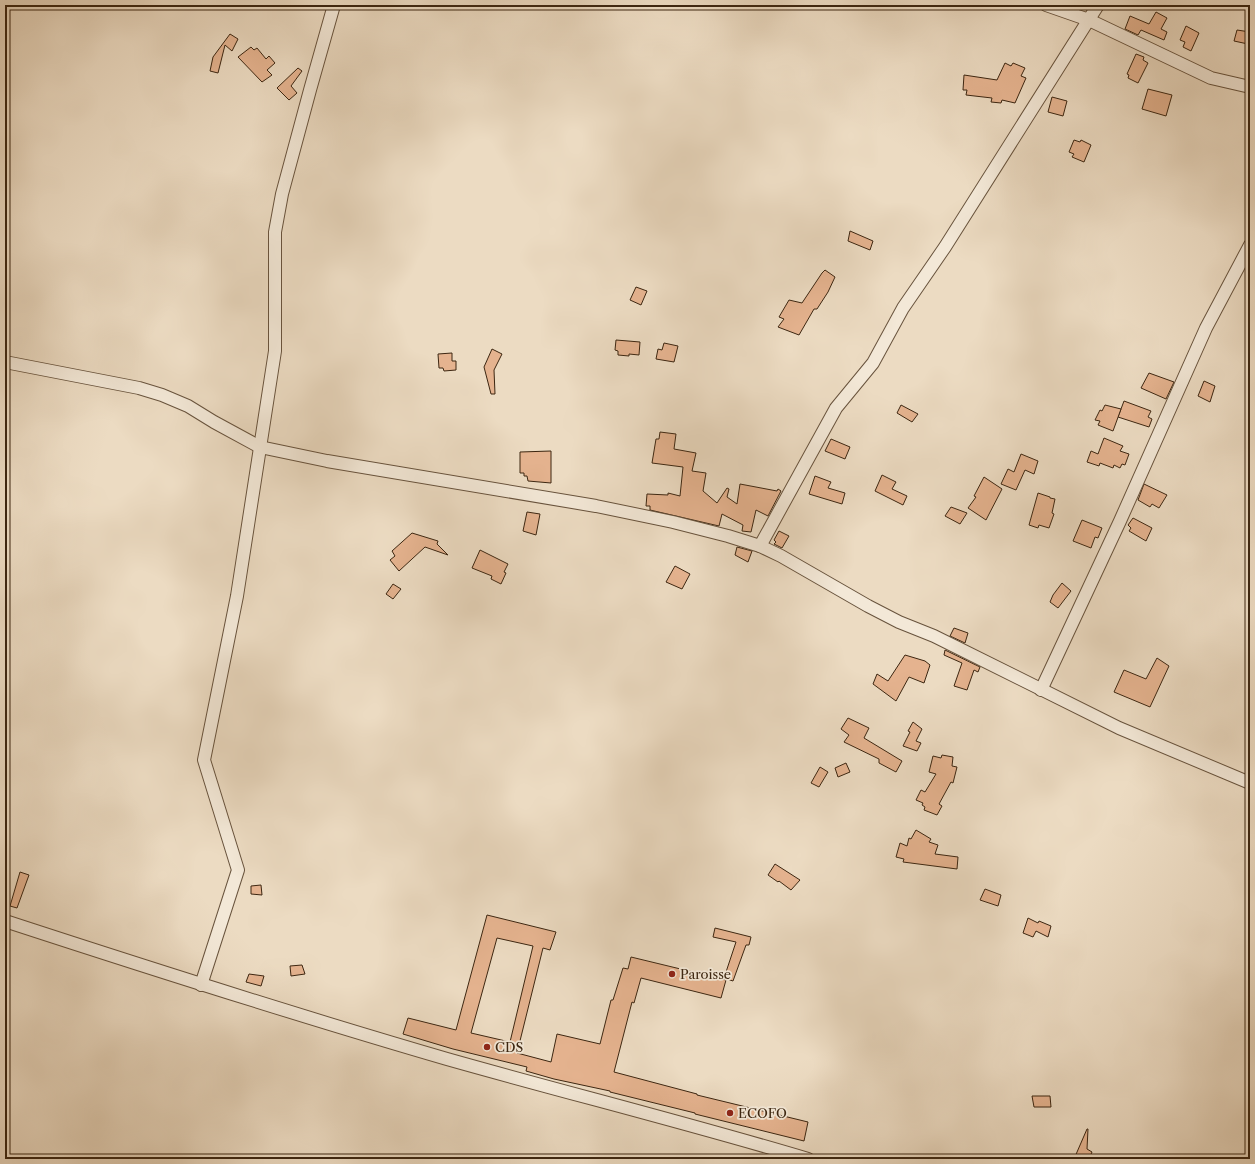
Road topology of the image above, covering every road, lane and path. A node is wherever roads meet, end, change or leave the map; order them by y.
1 (334, 5) edge
2 (1046, 5) edge
3 (1098, 5) edge
4 (1089, 20) junction
5 (1250, 87) edge
6 (1250, 245) edge
7 (5, 362) edge
8 (260, 447) junction
9 (760, 546) junction
10 (1041, 690) junction
11 (1250, 784) edge
12 (5, 921) edge
13 (201, 985) junction
14 (808, 1159) edge

1 - 8 street
2 - 4 street
3 - 4 street
4 - 5 street
4 - 9 street
6 - 10 street
7 - 8 street
8 - 9 street
8 - 13 street
9 - 10 street
10 - 11 street
12 - 13 street
13 - 14 street

